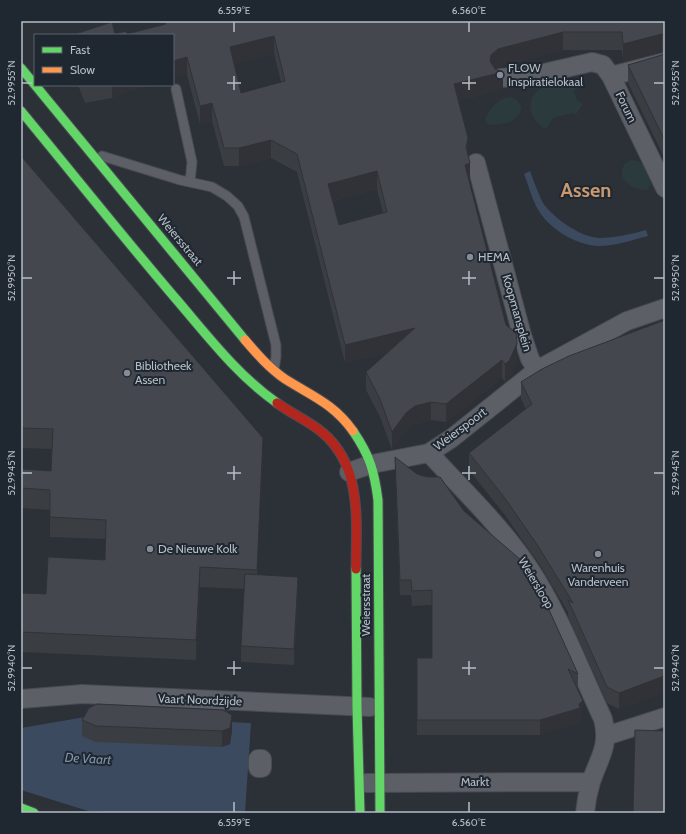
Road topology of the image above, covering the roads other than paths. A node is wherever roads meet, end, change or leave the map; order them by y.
1 (665, 62) edge
2 (21, 68) edge
3 (611, 76) junction
4 (500, 78) edge
5 (34, 84) edge
6 (36, 86) edge
7 (176, 89) dead end
8 (21, 111) edge
9 (89, 152) junction
10 (476, 163) dead end
11 (190, 182) junction
12 (665, 188) edge
13 (665, 308) edge
14 (274, 370) junction
15 (537, 370) junction
16 (335, 410) junction
17 (319, 429) junction
18 (429, 453) junction
19 (372, 464) junction
20 (349, 472) junction
21 (357, 612) junction
22 (378, 612) junction
23 (21, 699) edge
24 (379, 706) junction
25 (357, 707) junction
26 (665, 717) edge
27 (606, 736) junction
28 (591, 782) junction
29 (359, 783) junction
30 (379, 783) junction
31 (21, 808) edge
32 (34, 813) edge
33 (360, 813) edge
34 (380, 813) edge
35 (585, 813) edge

1 - 3 street, Forum
2 - 5 main road, Weiersstraat
3 - 4 street
3 - 12 street, Forum
6 - 9 main road, Weiersstraat
7 - 11 lane
8 - 17 main road, Weiersstraat
9 - 11 lane
9 - 14 main road, Weiersstraat
10 - 15 street, Koopmansplein
11 - 14 lane
13 - 15 street
14 - 16 main road, Weiersstraat
15 - 18 street, Weierspoort
16 - 17 lane
16 - 19 main road, Weiersstraat
17 - 20 main road, Weiersstraat
18 - 19 street, Weierspoort
18 - 27 street, Weiersloop
19 - 20 street, Weierspoort
19 - 22 main road, Weiersstraat
20 - 21 main road, Weiersstraat
21 - 22 lane
21 - 25 main road, Weiersstraat
22 - 24 main road, Weiersstraat
23 - 25 street, Vaart Noordzijde
24 - 25 street, Vaart Noordzijde
24 - 30 main road, Weiersstraat
25 - 29 main road, Weiersstraat
26 - 27 street
27 - 28 street
28 - 30 street, Markt
28 - 35 street
29 - 30 street, Markt
29 - 33 main road, Weiersstraat
30 - 34 main road, Weiersstraat
31 - 32 main road

